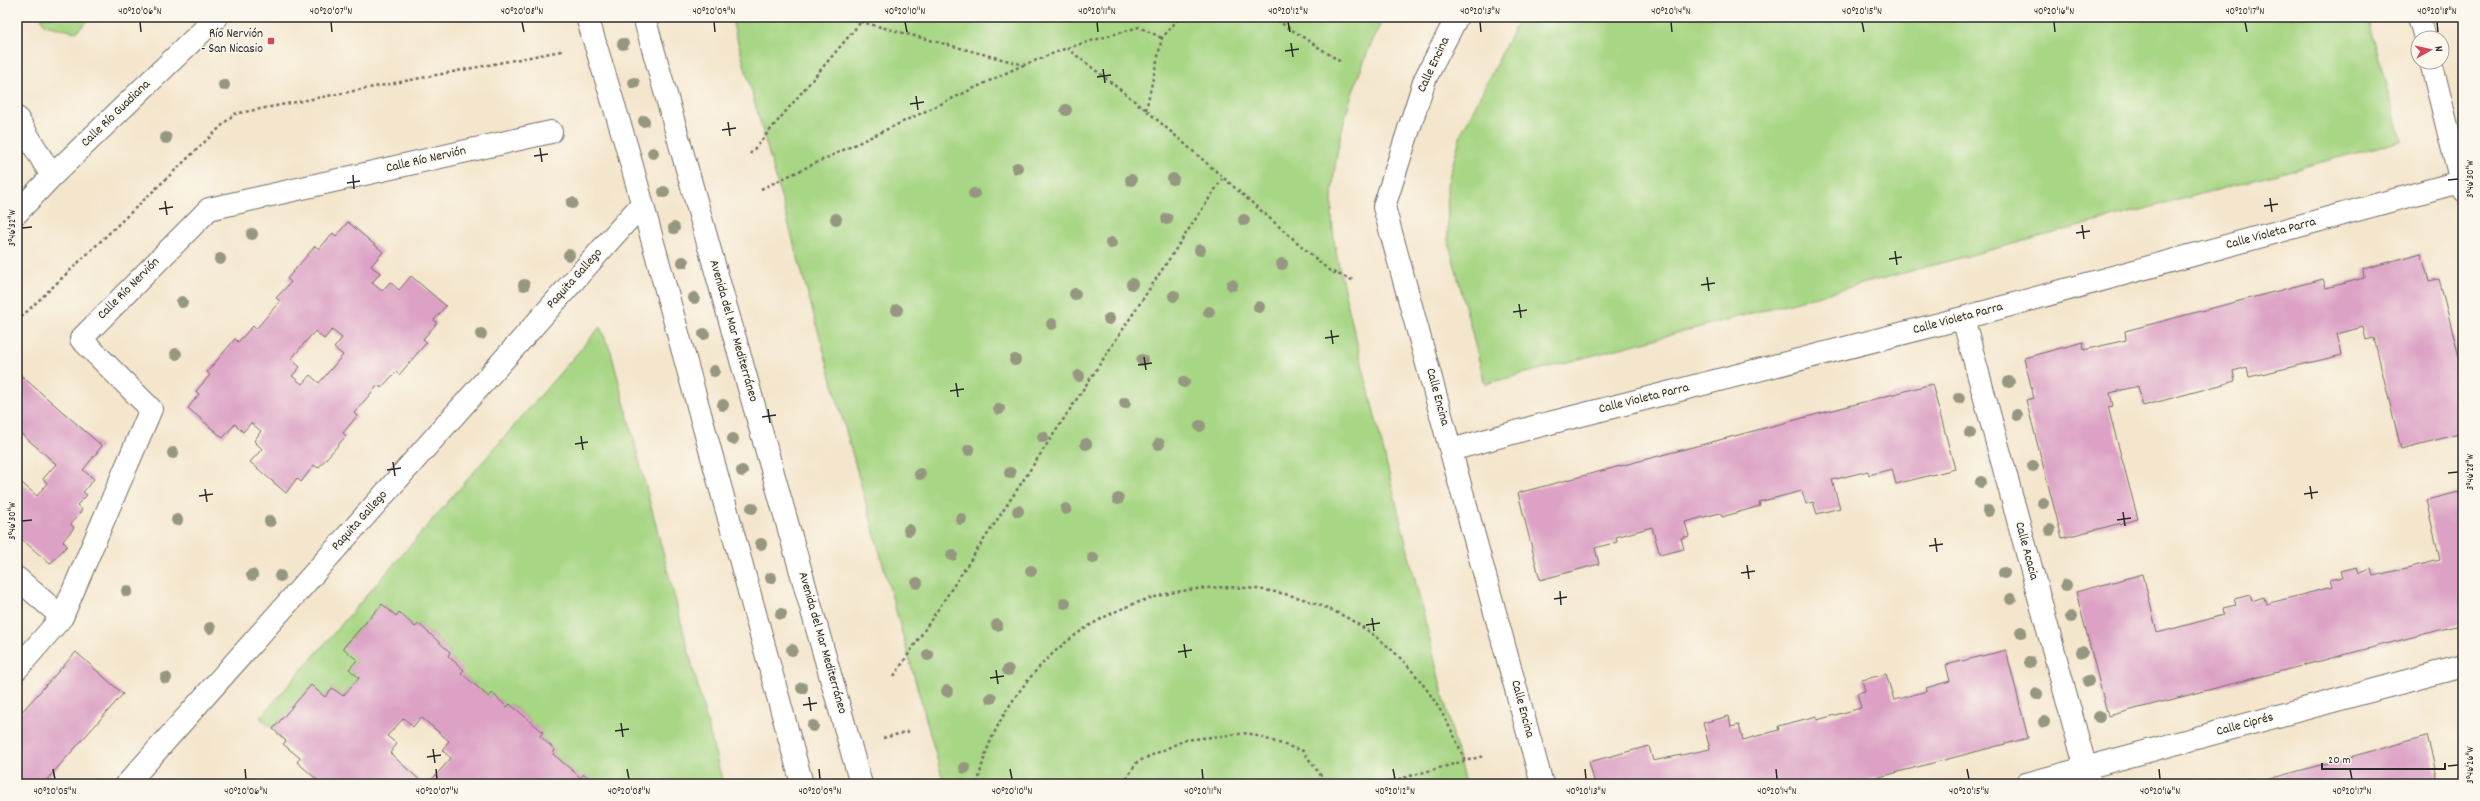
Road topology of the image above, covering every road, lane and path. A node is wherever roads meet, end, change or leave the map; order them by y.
1 (217, 17) edge
2 (587, 17) edge
3 (644, 17) edge
4 (844, 17) edge
5 (865, 17) edge
6 (1180, 17) edge
7 (1272, 17) edge
8 (1457, 17) edge
9 (2419, 17) edge
10 (860, 23) junction
11 (2423, 30) edge
12 (1162, 38) junction
13 (559, 44) dead end
14 (1067, 48) junction
15 (1342, 62) dead end
16 (1024, 65) junction
17 (2433, 70) edge
18 (1146, 110) junction
19 (17, 118) edge
20 (551, 132) dead end
21 (750, 154) dead end
22 (52, 176) junction
23 (1222, 179) junction
24 (2462, 184) edge
25 (761, 189) dead end
26 (641, 205) junction
27 (17, 213) edge
28 (1355, 281) dead end
29 (1963, 318) junction
30 (17, 321) edge
31 (1451, 450) junction
32 (17, 578) edge
33 (62, 618) junction
34 (2463, 666) edge
35 (17, 669) edge
36 (894, 676) dead end
37 (910, 731) dead end
38 (879, 739) dead end
39 (1483, 756) dead end
40 (1465, 761) junction
41 (2088, 776) edge
42 (127, 784) edge
43 (802, 784) edge
44 (861, 784) edge
45 (978, 784) edge
46 (1122, 784) edge
47 (1327, 784) edge
48 (1381, 784) edge
49 (1542, 784) edge
50 (2026, 784) edge

1 - 22 street, Calle Río Guadiana
2 - 26 street
3 - 44 street, Avenida del Mar Mediterráneo
4 - 10 path
5 - 10 path
6 - 12 path
7 - 15 path
8 - 31 street, Calle Encina
9 - 11 street
10 - 16 path
10 - 21 path
12 - 14 path
12 - 18 path
13 - 30 path
14 - 16 path
14 - 18 path
16 - 25 path
17 - 24 street
18 - 23 path
19 - 22 street
20 - 33 street, Calle Río Nervión
22 - 27 street, Calle Río Guadiana
23 - 28 path
23 - 36 path
24 - 29 street, Calle Violeta Parra
26 - 42 street, Paquita Gallego
26 - 43 street
29 - 31 street, Calle Violeta Parra
29 - 41 street, Calle Acacia
31 - 49 street, Calle Encina
32 - 33 street
33 - 35 street, Calle Río Nervión
34 - 41 street, Calle Ciprés
37 - 38 path
39 - 40 path
40 - 45 path
40 - 48 path
41 - 50 street, Calle Ciprés
46 - 47 path

